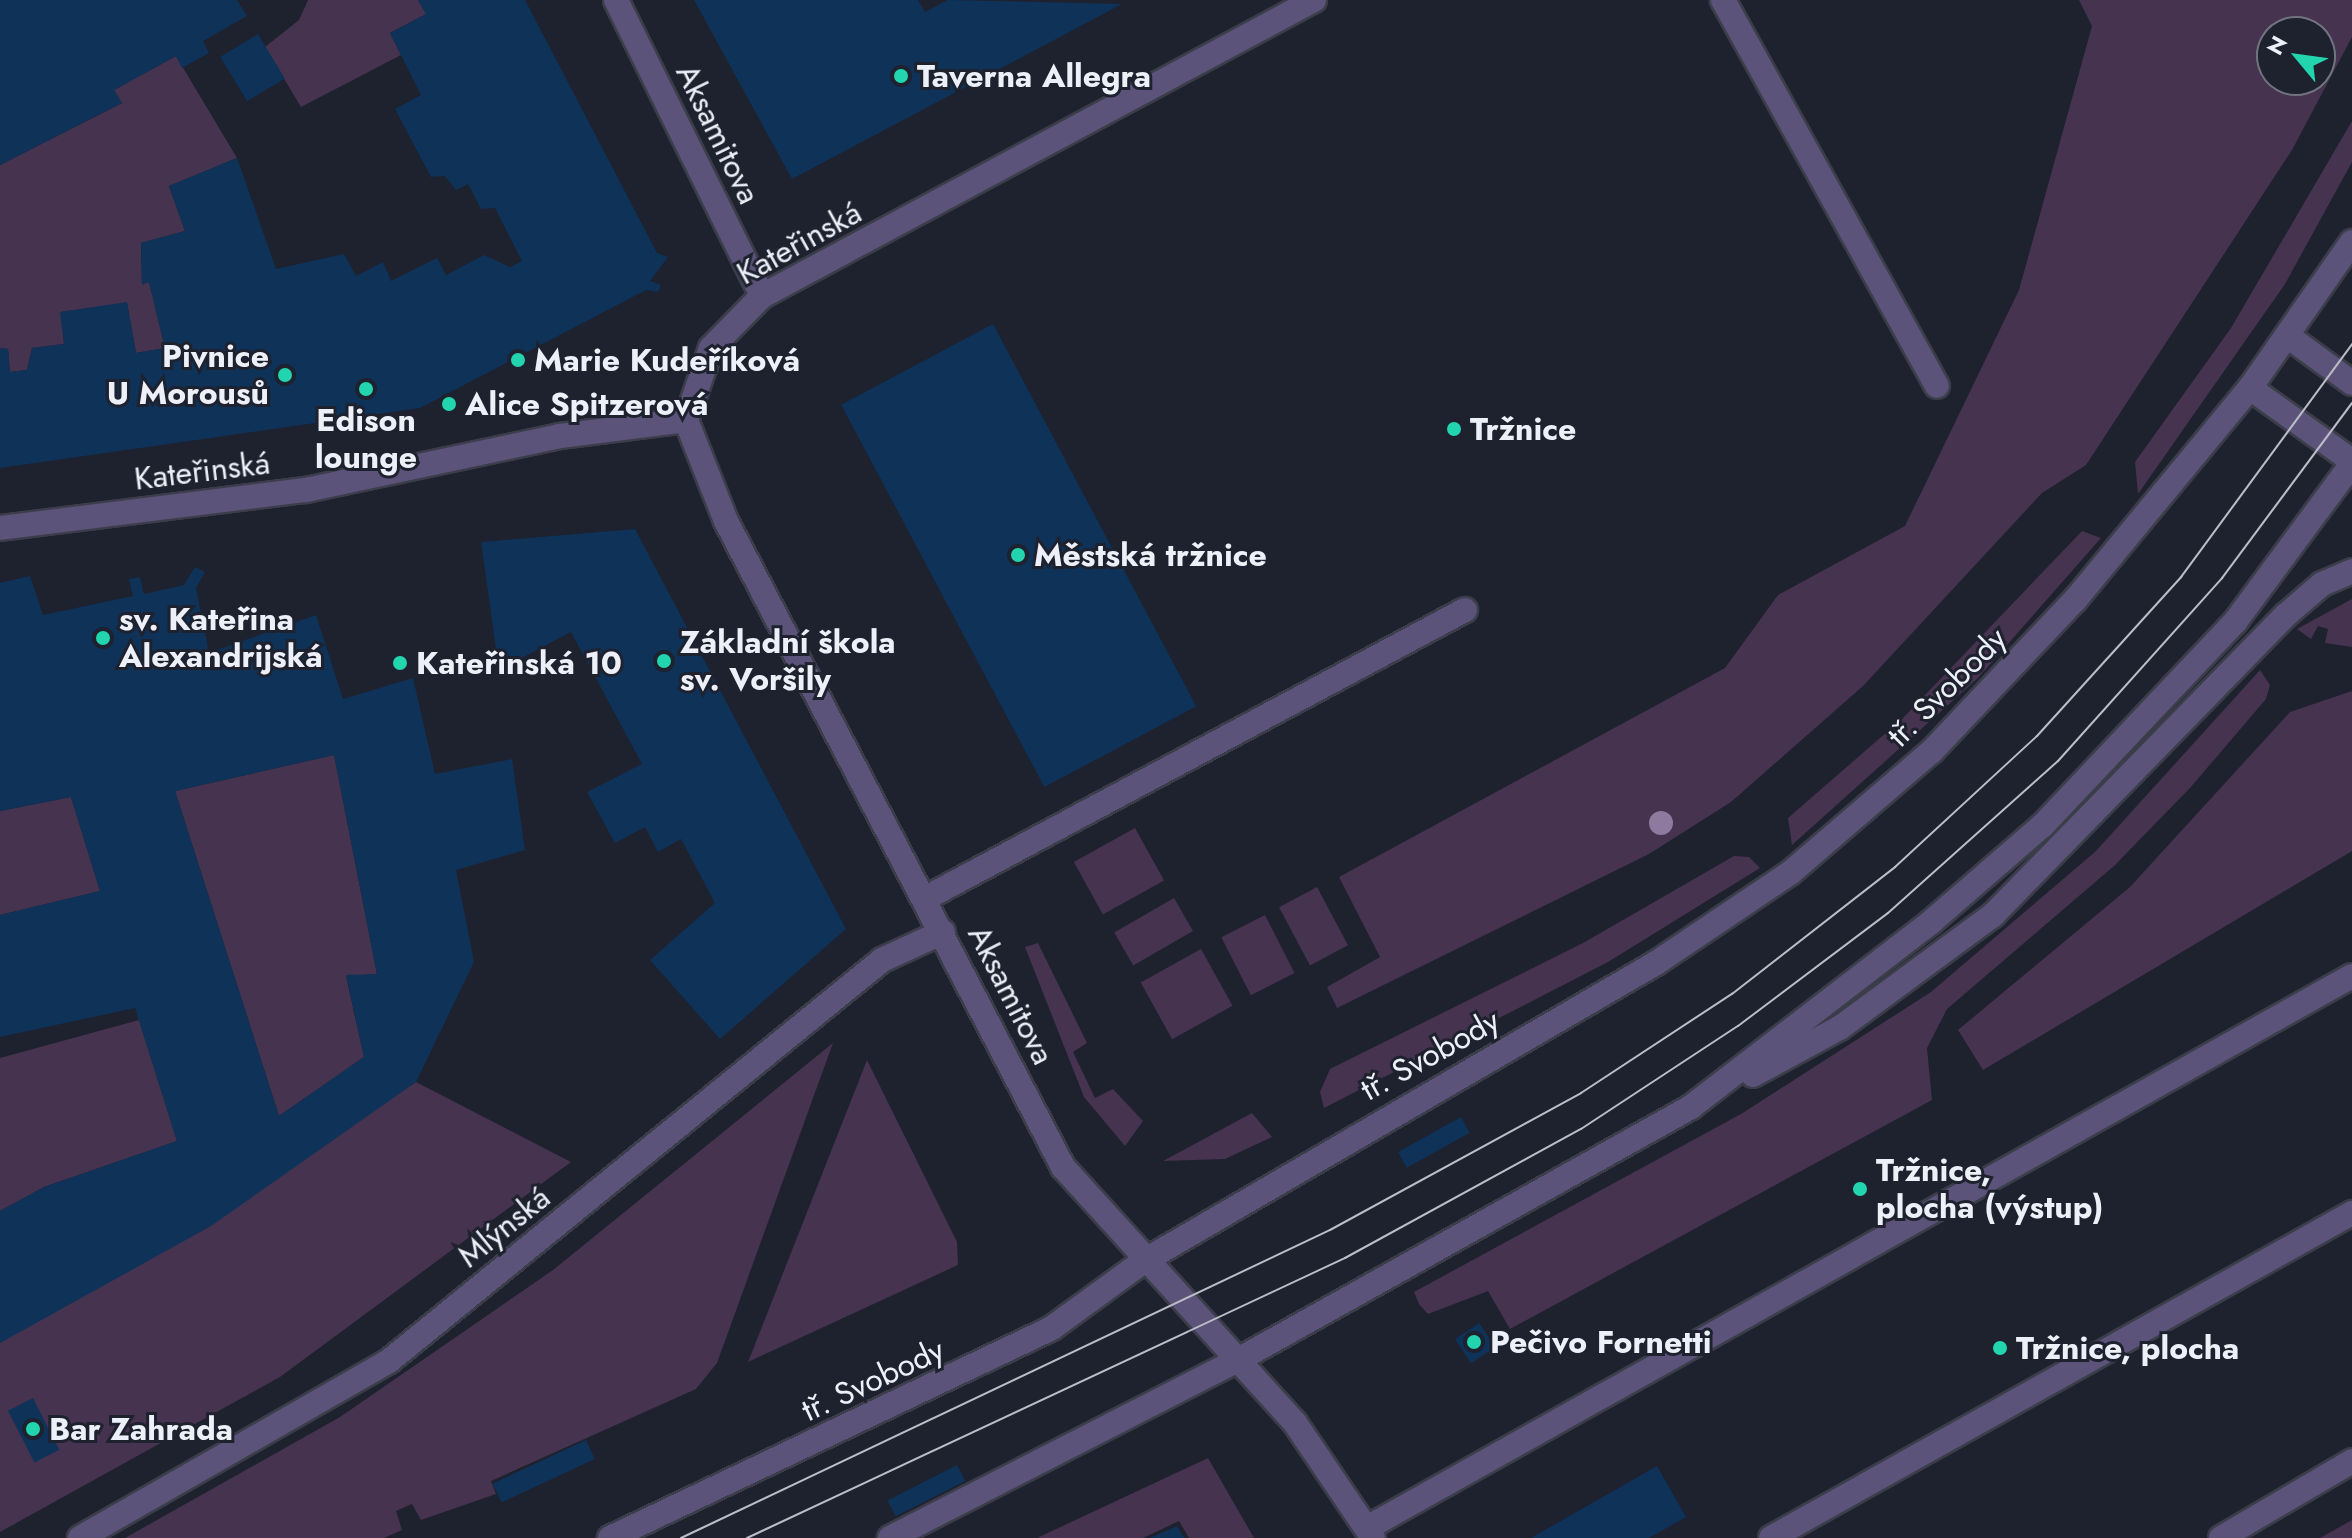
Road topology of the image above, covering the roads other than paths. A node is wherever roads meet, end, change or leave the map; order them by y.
1 (616, 0) edge
2 (1314, 0) edge
3 (1723, 0) edge
4 (2352, 242) edge
5 (762, 296) junction
6 (2289, 337) junction
7 (2352, 383) edge
8 (1937, 386) dead end
9 (2250, 388) junction
10 (686, 420) junction
11 (2352, 463) edge
12 (0, 528) edge
13 (2352, 571) edge
14 (1465, 610) dead end
15 (926, 898) junction
16 (943, 932) junction
17 (2352, 976) edge
18 (1691, 1107) junction
19 (2352, 1213) edge
20 (1144, 1261) junction
21 (1238, 1360) junction
22 (2352, 1461) edge
23 (1370, 1533) edge
24 (80, 1538) edge
25 (610, 1538) edge
26 (890, 1538) edge
27 (1771, 1538) edge
28 (2221, 1538) edge

1 - 5 street, Aksamitova
2 - 5 street, Kateřinská
3 - 8 street
4 - 6 street, tř. Svobody
5 - 10 street, Kateřinská
6 - 7 street
6 - 9 street, tř. Svobody
9 - 11 street
9 - 20 street, tř. Svobody
10 - 12 street, Kateřinská
10 - 15 street, Aksamitova
11 - 18 street
13 - 18 street
14 - 15 street
15 - 16 street, Aksamitova
16 - 20 street, Aksamitova
16 - 24 street, Mlýnská
17 - 23 street
18 - 21 street
19 - 27 street
20 - 21 street, Aksamitova
20 - 25 street, tř. Svobody
21 - 23 street, Aksamitova
21 - 26 street
22 - 28 street

